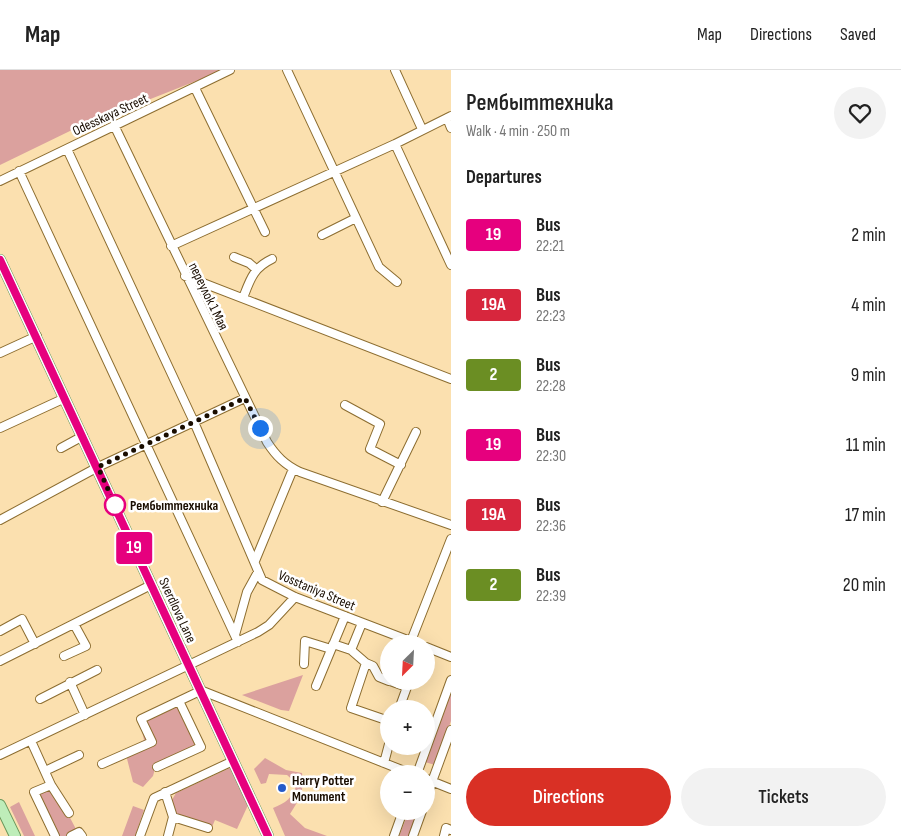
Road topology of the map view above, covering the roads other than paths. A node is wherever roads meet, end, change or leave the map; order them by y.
1 (230, 70) edge
2 (287, 70) edge
3 (395, 70) edge
4 (195, 88) junction
5 (449, 117) edge
6 (114, 125) junction
7 (451, 128) edge
8 (422, 129) junction
9 (395, 144) junction
10 (66, 149) junction
11 (334, 171) junction
12 (19, 172) junction
13 (0, 181) edge
14 (254, 207) junction
15 (356, 218) junction
16 (265, 232) dead end
17 (322, 235) dead end
18 (171, 246) junction
19 (234, 257) dead end
20 (272, 259) dead end
21 (451, 265) edge
22 (1, 266) edge
23 (256, 269) junction
24 (185, 276) junction
25 (397, 282) dead end
26 (243, 298) junction
27 (37, 336) junction
28 (0, 353) edge
29 (451, 379) edge
30 (65, 398) junction
31 (245, 398) junction
32 (345, 405) dead end
33 (194, 422) junction
34 (0, 428) edge
35 (416, 432) dead end
36 (83, 436) junction
37 (146, 445) junction
38 (61, 448) dead end
39 (401, 465) junction
40 (98, 467) junction
41 (293, 469) junction
42 (382, 502) junction
43 (0, 520) edge
44 (451, 525) edge
45 (451, 539) edge
46 (255, 561) junction
47 (258, 572) junction
48 (150, 585) junction
49 (295, 597) junction
50 (345, 616) junction
51 (362, 623) junction
52 (74, 624) junction
53 (0, 631) edge
54 (395, 635) edge
55 (417, 635) edge
56 (236, 638) junction
57 (35, 644) junction
58 (332, 647) junction
59 (351, 650) junction
60 (435, 651) edge
61 (64, 656) dead end
62 (451, 657) edge
63 (0, 661) edge
64 (366, 663) junction
65 (304, 664) dead end
66 (188, 667) junction
67 (97, 670) dead end
68 (380, 677) edge
69 (451, 680) edge
70 (70, 682) junction
71 (316, 686) dead end
72 (200, 690) junction
73 (40, 699) dead end
74 (178, 701) junction
75 (85, 715) junction
76 (380, 718) edge
77 (451, 730) edge
78 (31, 741) junction
79 (79, 754) dead end
80 (0, 755) edge
81 (386, 755) edge
82 (233, 762) junction
83 (384, 763) junction
84 (102, 764) dead end
85 (389, 765) edge
86 (420, 765) edge
87 (435, 766) edge
88 (157, 767) dead end
89 (45, 771) junction
90 (435, 782) edge
91 (51, 785) junction
92 (451, 788) edge
93 (165, 792) junction
94 (0, 805) edge
95 (70, 813) dead end
96 (173, 817) junction
97 (400, 820) edge
98 (418, 820) edge
99 (208, 828) dead end
100 (451, 830) edge
101 (14, 836) edge
102 (55, 836) edge
103 (72, 836) edge
104 (82, 836) edge
105 (140, 836) edge
106 (168, 836) edge
107 (268, 836) edge
108 (394, 836) edge
109 (412, 836) edge
110 (444, 836) edge

1 - 4 street, Odesskaya Street
2 - 11 street
3 - 8 street
4 - 6 street, Odesskaya Street
4 - 14 street
5 - 7 street
5 - 8 street
6 - 10 street, Odesskaya Street
6 - 18 street, переулок 1 Мая
8 - 9 street
9 - 11 street
9 - 21 street
10 - 12 street, Odesskaya Street
10 - 33 street
11 - 14 street
11 - 15 street
12 - 13 street, Odesskaya Street
12 - 37 street
14 - 16 street
14 - 18 street
15 - 17 street
15 - 25 street
18 - 24 street, переулок 1 Мая
19 - 23 street
20 - 23 street
22 - 27 main road, Sverdlova Lane
23 - 26 street
24 - 26 street
24 - 31 street, переулок 1 Мая
26 - 29 street
27 - 28 street
27 - 30 main road, Sverdlova Lane
30 - 34 street
30 - 36 main road, Sverdlova Lane
31 - 33 street
31 - 41 street, переулок 1 Мая
32 - 39 street
33 - 37 street
33 - 46 street
35 - 39 street
36 - 38 street
36 - 40 main road, Sverdlova Lane
37 - 40 street
37 - 56 street
39 - 42 street
40 - 43 street
40 - 48 main road, Sverdlova Lane
41 - 42 street
41 - 46 street
42 - 44 street
45 - 55 street
46 - 47 street
47 - 49 street, Vosstaniya Street
47 - 56 street
48 - 52 street
48 - 66 main road, Sverdlova Lane
49 - 50 street, Vosstaniya Street
49 - 56 street
50 - 51 street, Vosstaniya Street
50 - 58 street
51 - 54 street, Vosstaniya Street
51 - 59 street
52 - 57 street
52 - 61 street
53 - 57 street
56 - 66 street
57 - 63 street
58 - 59 street
58 - 65 street
58 - 71 street
59 - 64 street
60 - 62 street
64 - 68 street
64 - 76 street
66 - 72 main road, Sverdlova Lane
66 - 75 street
67 - 70 street
69 - 86 street
70 - 73 street
70 - 75 street
72 - 74 street
72 - 82 main road, Sverdlova Lane
72 - 83 street
74 - 84 street
74 - 88 street
75 - 78 street
77 - 87 street
78 - 80 street
78 - 89 street
79 - 89 street
81 - 83 street
82 - 93 street
82 - 107 main road, Sverdlova Lane
83 - 85 street
89 - 91 street
90 - 92 street
91 - 95 street
91 - 102 street
93 - 96 street
93 - 105 street
94 - 101 main road
96 - 99 street
96 - 106 street
97 - 108 street
98 - 109 street
100 - 110 street
103 - 104 street

